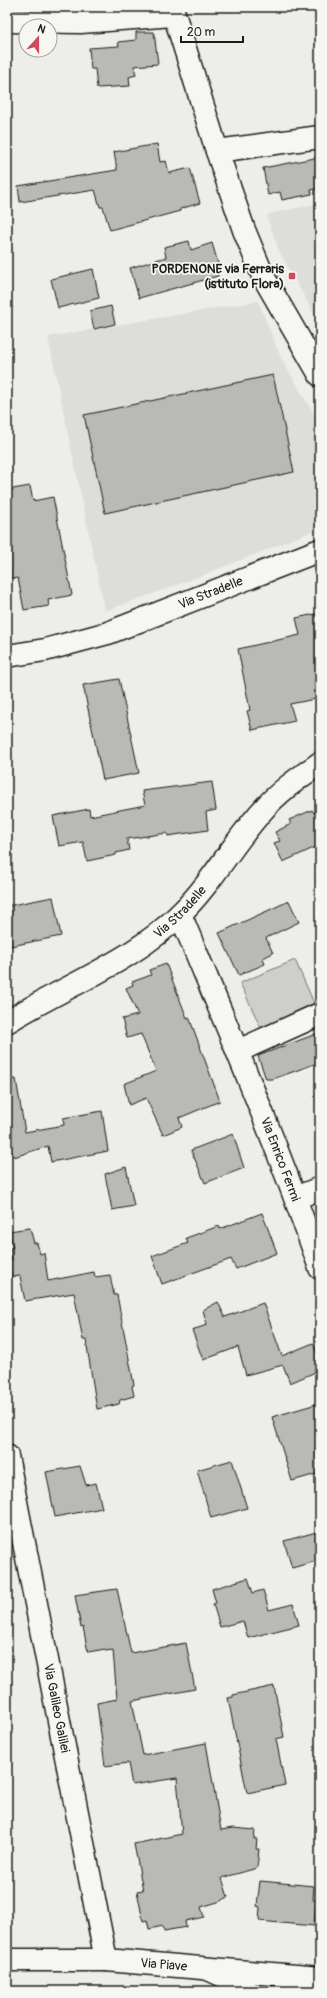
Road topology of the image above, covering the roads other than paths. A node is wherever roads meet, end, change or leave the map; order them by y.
1 (173, 11) edge
2 (7, 21) edge
3 (320, 137) edge
4 (217, 152) junction
5 (320, 375) edge
6 (320, 550) edge
7 (7, 656) edge
8 (320, 763) edge
9 (180, 914) junction
10 (320, 1014) edge
11 (7, 1022) edge
12 (238, 1051) junction
13 (320, 1188) edge
14 (296, 1198) junction
15 (320, 1268) edge
16 (7, 1456) edge
17 (7, 1960) edge
18 (106, 1960) junction
19 (207, 1968) junction
20 (320, 1978) edge
21 (247, 1991) edge

1 - 2 street
1 - 4 street
3 - 4 street
4 - 5 street
6 - 7 street, Via Stradelle
8 - 9 street, Via Stradelle
9 - 11 street, Via Stradelle
9 - 12 street, Via Enrico Fermi
10 - 12 street
12 - 14 street, Via Enrico Fermi
13 - 14 street
14 - 15 street, Via Enrico Fermi
16 - 18 street, Via Galileo Galilei
17 - 18 street, Via Piave
18 - 19 street, Via Piave
19 - 20 street, Via Piave
19 - 21 street

